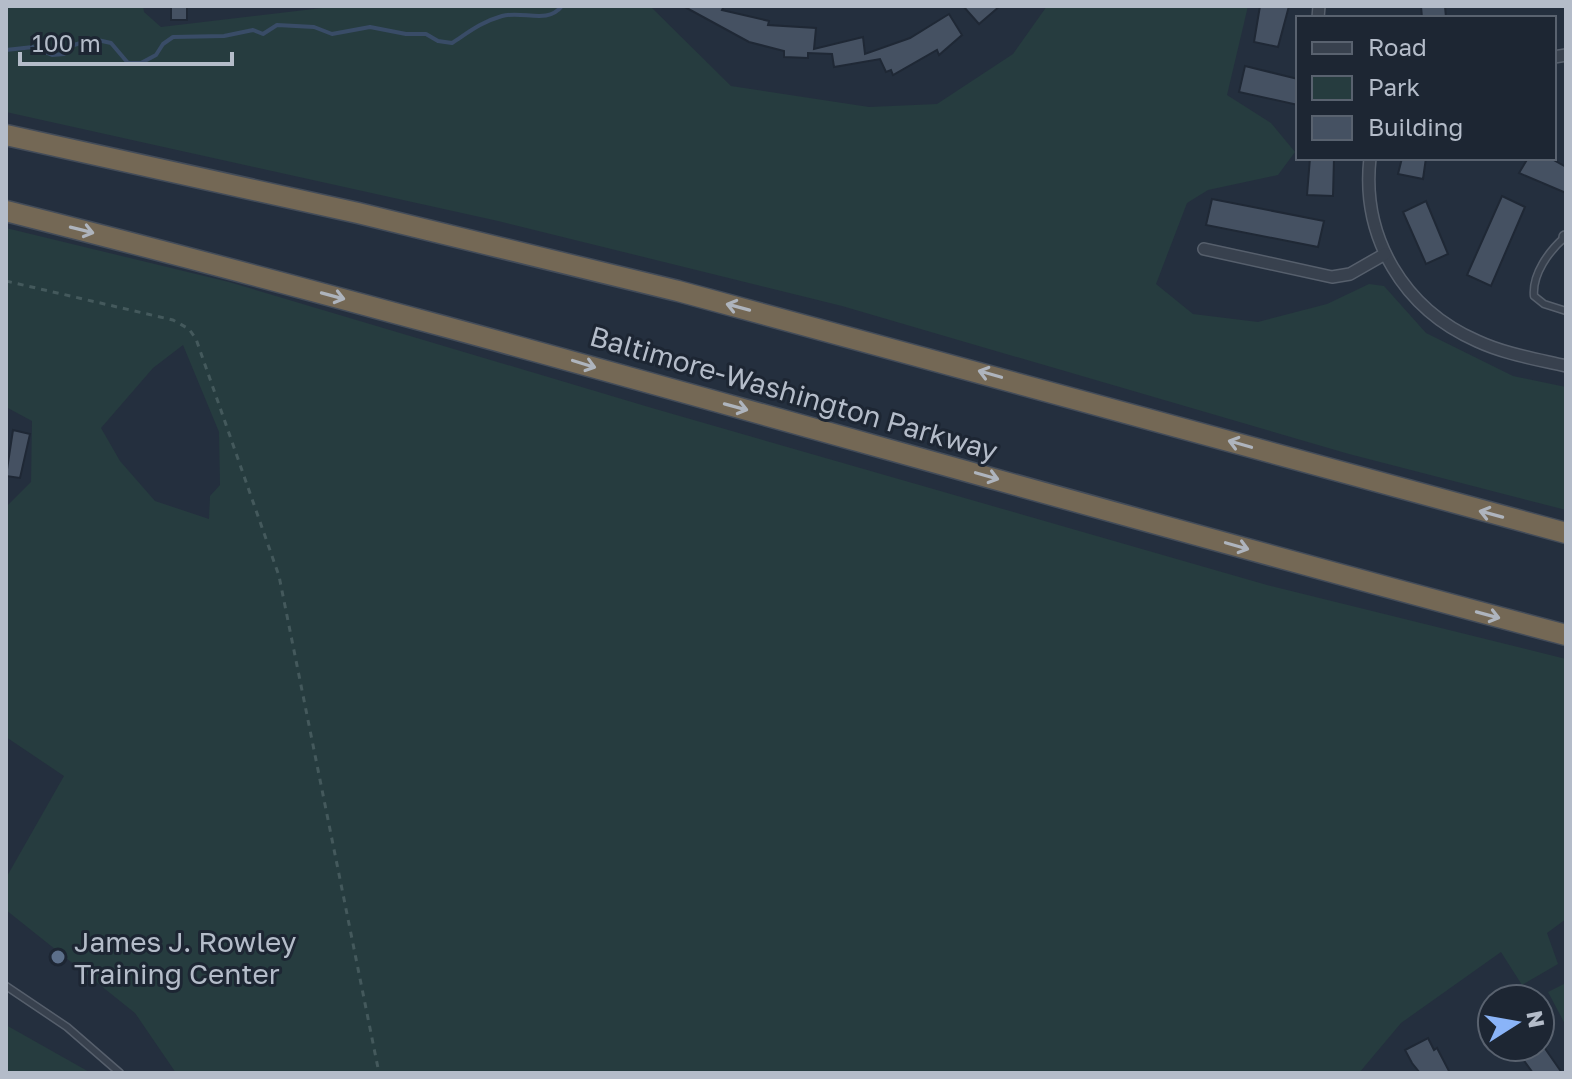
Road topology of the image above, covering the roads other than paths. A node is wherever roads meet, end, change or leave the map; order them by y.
1 (6, 135) edge
2 (1370, 160) edge
3 (6, 211) edge
4 (1565, 237) edge
5 (1204, 249) dead end
6 (1385, 254) junction
7 (1566, 311) edge
8 (1566, 366) edge
9 (1566, 533) edge
10 (1566, 635) edge
11 (6, 986) edge
12 (120, 1073) edge

9 -> 1 highway
2 - 6 street
3 -> 10 highway, Baltimore-Washington Parkway
4 - 7 lane
5 - 6 street
6 - 8 street
11 - 12 lane

